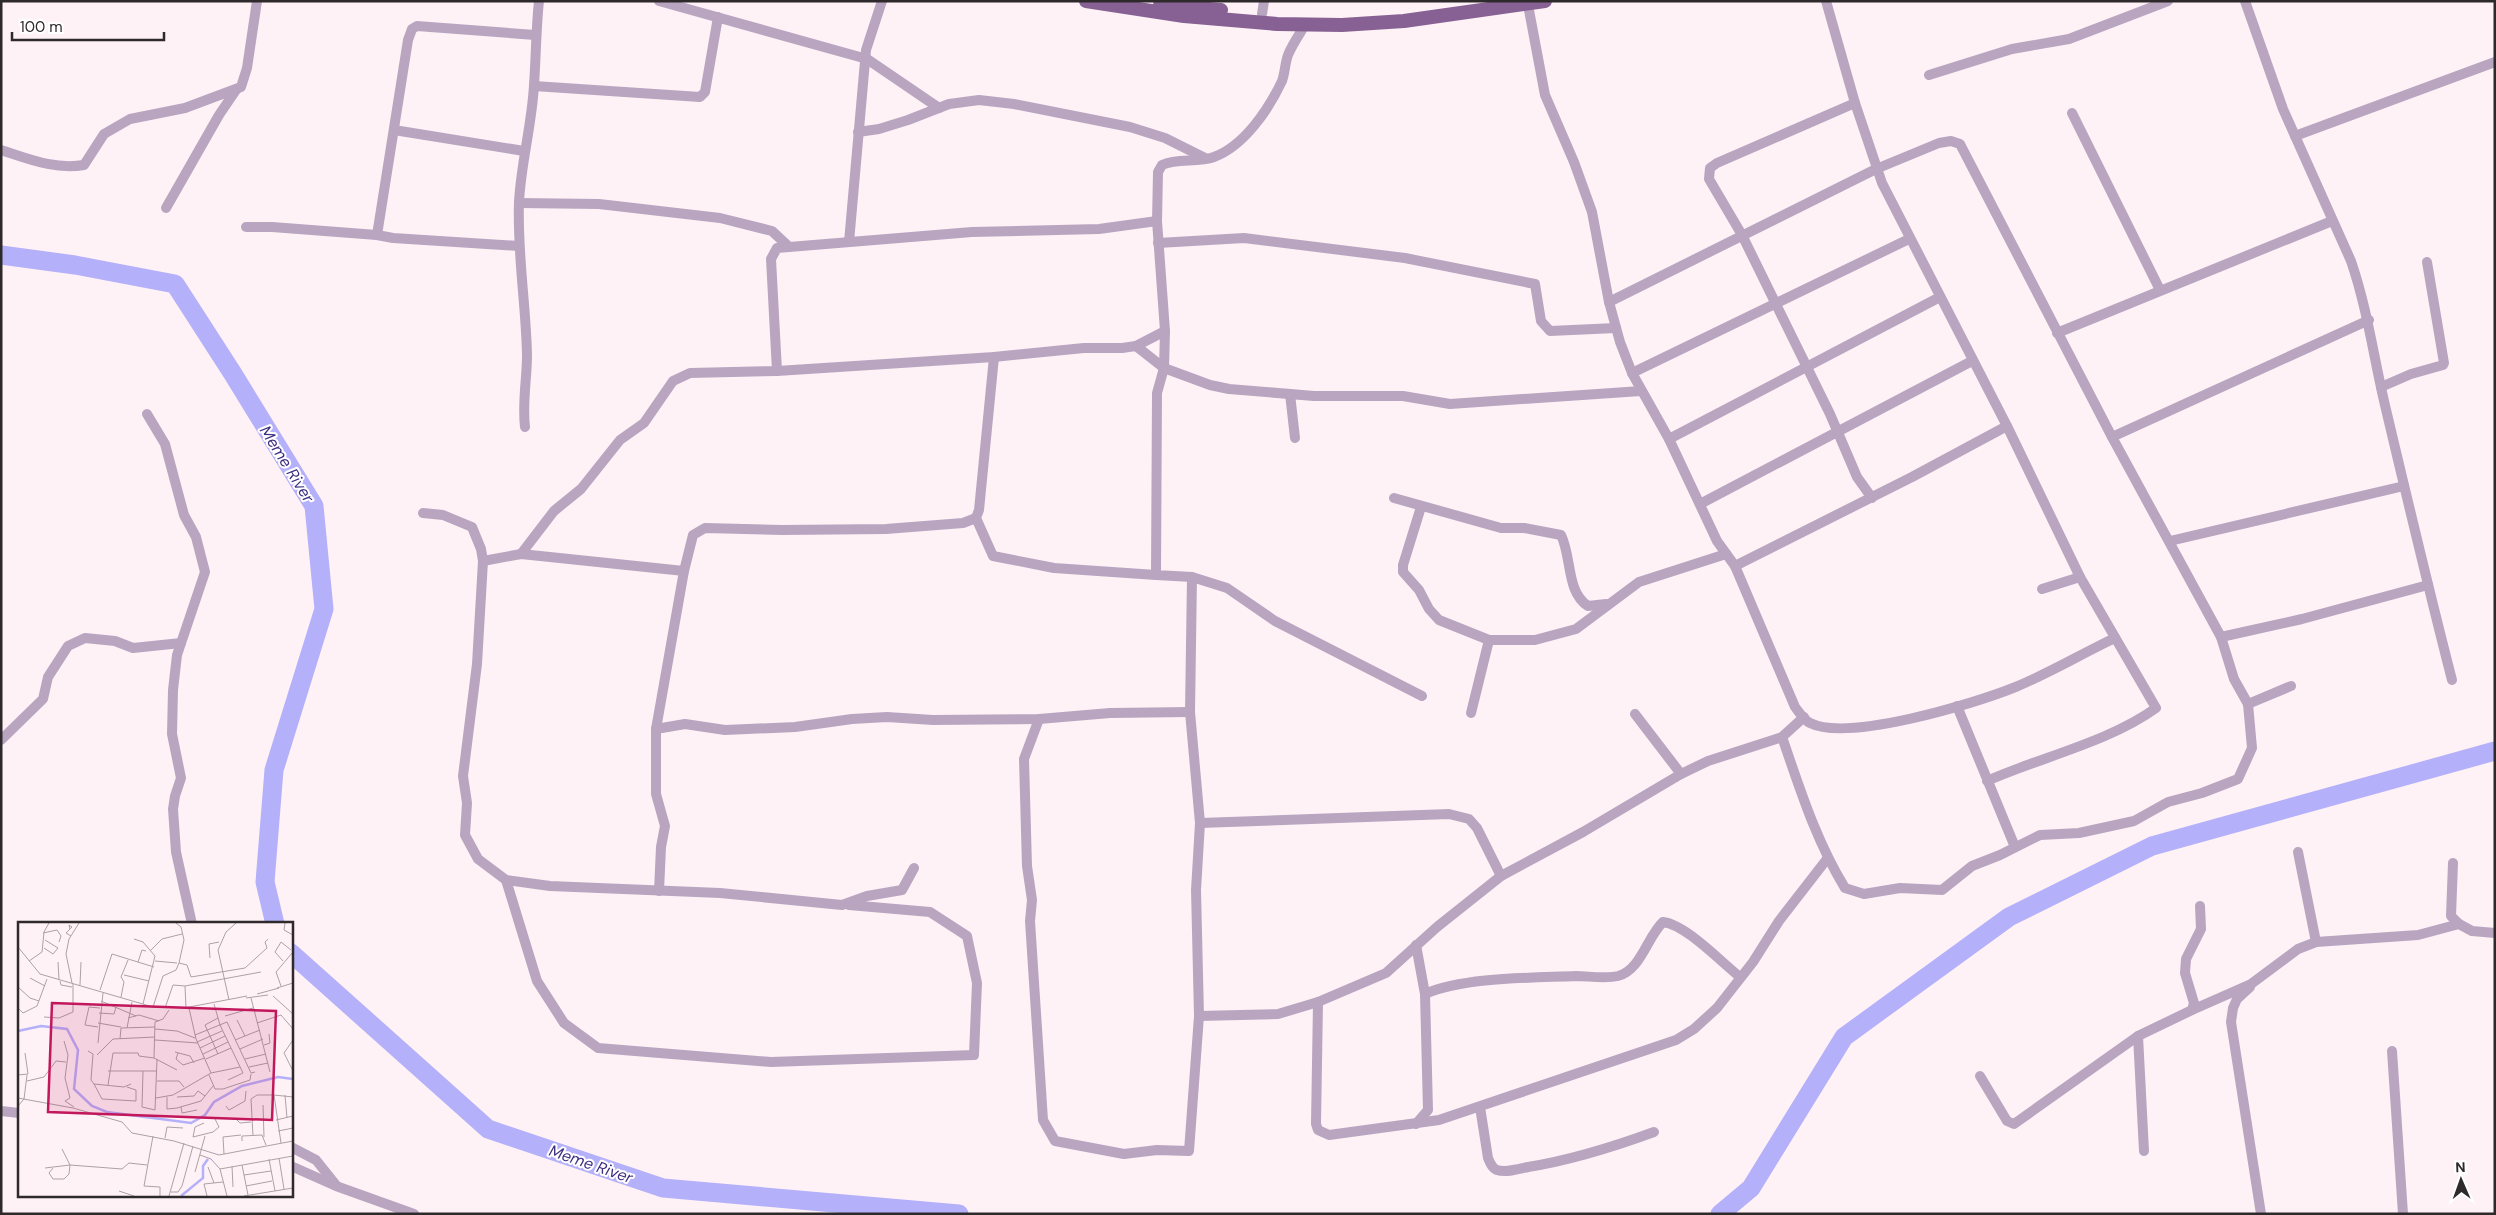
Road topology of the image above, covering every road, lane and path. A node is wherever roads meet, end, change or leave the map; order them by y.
1 (256, 1) edge
2 (539, 1) edge
3 (659, 1) edge
4 (882, 1) edge
5 (1086, 1) edge
6 (1136, 1) edge
7 (1505, 1) edge
8 (1545, 1) edge
9 (1826, 1) edge
10 (2168, 1) edge
11 (2245, 1) edge
12 (1501, 2) edge
13 (1528, 5) junction
14 (1263, 8) edge
15 (718, 17) junction
16 (1305, 25) junction
17 (535, 35) junction
18 (866, 59) junction
19 (2495, 62) edge
20 (1929, 75) dead end
21 (534, 86) junction
22 (236, 90) junction
23 (1854, 103) junction
24 (939, 108) junction
25 (2072, 113) dead end
26 (394, 130) junction
27 (858, 132) junction
28 (2295, 136) junction
29 (1, 150) edge
30 (524, 151) junction
31 (1207, 159) junction
32 (1876, 169) junction
33 (519, 202) junction
34 (166, 208) dead end
35 (1157, 221) junction
36 (2332, 221) junction
37 (246, 227) dead end
38 (377, 234) junction
39 (1742, 235) junction
40 (1909, 240) junction
41 (849, 242) junction
42 (1158, 243) junction
43 (519, 246) junction
44 (787, 246) junction
45 (2427, 262) dead end
46 (2160, 290) junction
47 (1940, 297) junction
48 (1609, 302) junction
49 (1776, 306) junction
50 (2369, 320) junction
51 (1616, 328) junction
52 (1165, 331) junction
53 (2057, 333) junction
54 (1136, 346) junction
55 (994, 358) junction
56 (1972, 361) junction
57 (1164, 368) junction
58 (1807, 369) junction
59 (777, 371) junction
60 (1632, 374) junction
61 (2381, 387) junction
62 (1641, 391) junction
63 (1290, 394) junction
64 (147, 414) dead end
65 (2007, 426) junction
66 (525, 427) dead end
67 (1838, 432) junction
68 (1295, 438) dead end
69 (2112, 438) junction
70 (1669, 439) junction
71 (2404, 486) junction
72 (1394, 498) dead end
73 (1872, 498) junction
74 (1700, 504) junction
75 (1421, 507) junction
76 (422, 513) dead end
77 (976, 518) junction
78 (2170, 541) junction
79 (521, 554) junction
80 (1726, 554) junction
81 (483, 561) junction
82 (1735, 566) junction
83 (684, 571) junction
84 (1156, 575) junction
85 (1192, 577) junction
86 (2080, 577) junction
87 (2428, 585) junction
88 (2042, 589) dead end
89 (1607, 604) junction
90 (2221, 637) junction
91 (2115, 638) junction
92 (1489, 640) junction
93 (181, 643) junction
94 (2452, 680) dead end
95 (2291, 686) dead end
96 (1422, 696) dead end
97 (2248, 704) junction
98 (1957, 706) junction
99 (1190, 712) junction
100 (1471, 713) dead end
101 (1635, 714) dead end
102 (1804, 717) junction
103 (1039, 720) junction
104 (656, 729) junction
105 (1782, 737) junction
106 (1, 740) edge
107 (1681, 774) junction
108 (1987, 781) junction
109 (1200, 822) junction
110 (2015, 847) junction
111 (2298, 852) dead end
112 (1827, 859) junction
113 (2453, 863) dead end
114 (914, 868) dead end
115 (1501, 876) junction
116 (506, 880) junction
117 (659, 891) junction
118 (842, 905) junction
119 (2200, 906) dead end
120 (192, 922) edge
121 (2459, 924) junction
122 (2495, 933) edge
123 (2316, 942) junction
124 (1416, 945) junction
125 (1740, 977) junction
126 (2251, 984) junction
127 (1425, 994) junction
128 (1318, 1002) junction
129 (2192, 1010) junction
130 (1199, 1016) junction
131 (2138, 1036) junction
132 (2392, 1051) dead end
133 (1980, 1076) dead end
134 (1480, 1106) junction
135 (1428, 1110) junction
136 (1, 1111) edge
137 (18, 1113) edge
138 (1439, 1120) junction
139 (1416, 1124) junction
140 (1654, 1132) dead end
141 (292, 1148) edge
142 (2144, 1151) dead end
143 (292, 1166) edge
144 (336, 1186) junction
145 (414, 1214) edge
146 (2262, 1214) edge
147 (2404, 1214) edge

1 - 22 street
2 - 17 street
3 - 15 street
4 - 18 street
5 - 16 main road
6 - 14 main road
7 - 12 main road
8 - 13 main road
9 - 23 street
10 - 20 street
11 - 28 street
12 - 14 main road
13 - 16 main road
13 - 48 street
15 - 18 street
15 - 21 street
16 - 31 street
17 - 21 street
17 - 26 street
18 - 24 street
18 - 27 street
19 - 28 street
21 - 30 street
22 - 29 street
22 - 34 street
23 - 32 street
23 - 39 street
24 - 27 street
24 - 31 street
25 - 46 street
26 - 30 street
26 - 38 street
27 - 41 street
28 - 36 street
30 - 33 street
31 - 35 street
32 - 39 street
32 - 40 street
32 - 53 street
33 - 43 street
33 - 44 street
35 - 41 street
35 - 42 street
36 - 46 street
36 - 50 street
37 - 38 street
38 - 43 street
39 - 48 street
39 - 49 street
40 - 47 street
40 - 49 street
41 - 44 street
42 - 51 street
42 - 52 street
43 - 66 street
44 - 59 street
45 - 61 street
46 - 53 street
47 - 56 street
47 - 58 street
48 - 51 street
49 - 58 street
49 - 60 street
50 - 61 street
50 - 69 street
51 - 60 street
52 - 54 street
52 - 57 street
53 - 69 street
54 - 55 street
54 - 57 street
55 - 59 street
55 - 77 street
56 - 65 street
56 - 67 street
57 - 63 street
57 - 84 street
58 - 67 street
58 - 70 street
59 - 79 street
60 - 62 street
61 - 71 street
62 - 63 street
62 - 70 street
63 - 68 street
64 - 93 street
65 - 73 street
65 - 86 street
67 - 73 street
67 - 74 street
69 - 78 street
70 - 74 street
71 - 78 street
71 - 87 street
72 - 75 street
73 - 82 street
74 - 80 street
75 - 89 street
75 - 92 street
76 - 81 street
77 - 83 street
77 - 84 street
78 - 90 street
79 - 81 street
79 - 83 street
80 - 82 street
80 - 89 street
81 - 116 street
82 - 102 street
83 - 104 street
84 - 85 street
85 - 96 street
85 - 99 street
86 - 88 street
86 - 91 street
87 - 90 street
87 - 94 street
89 - 92 street
90 - 97 street
91 - 98 street
91 - 108 street
92 - 100 street
93 - 106 street
93 - 120 street
95 - 97 street
97 - 110 street
98 - 102 street
98 - 108 street
99 - 103 street
99 - 109 street
101 - 107 street
102 - 105 street
103 - 104 street
103 - 130 street
104 - 117 street
105 - 107 street
105 - 112 street
107 - 115 street
108 - 110 street
109 - 115 street
109 - 130 street
110 - 112 street
111 - 123 street
112 - 125 street
113 - 121 street
114 - 118 street
115 - 124 street
116 - 117 street
116 - 118 street
117 - 118 street
119 - 129 street
121 - 122 street
121 - 123 street
123 - 126 street
124 - 127 street
124 - 128 street
125 - 127 street
125 - 134 street
126 - 129 street
126 - 146 street
127 - 135 street
128 - 130 street
128 - 139 street
129 - 131 street
131 - 133 street
131 - 142 street
132 - 147 street
134 - 138 street
134 - 140 street
135 - 138 street
135 - 139 street
136 - 137 street
138 - 139 street
141 - 144 street
143 - 144 street
144 - 145 street

